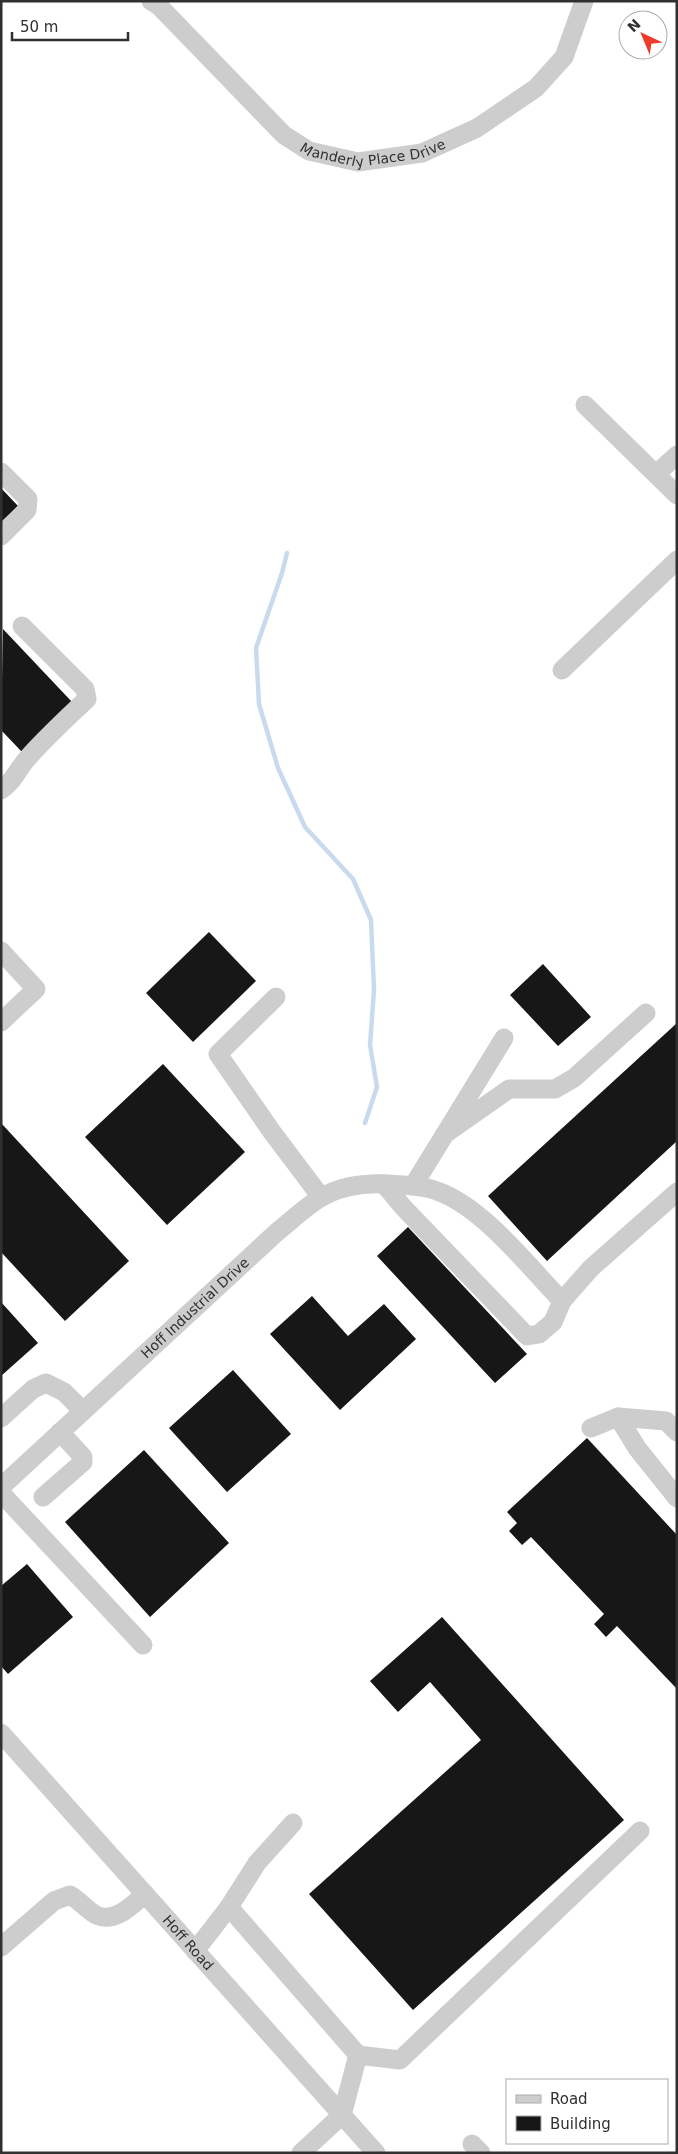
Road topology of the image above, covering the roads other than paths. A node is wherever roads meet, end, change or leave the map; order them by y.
1 (151, 1) edge
2 (584, 1) edge
3 (585, 405) dead end
4 (677, 455) edge
5 (1, 472) edge
6 (656, 474) junction
7 (677, 495) edge
8 (1, 536) edge
9 (677, 560) edge
10 (22, 626) dead end
11 (562, 670) dead end
12 (1, 790) edge
13 (1, 951) edge
14 (276, 997) dead end
15 (646, 1013) dead end
16 (1, 1022) edge
17 (504, 1038) dead end
18 (445, 1134) junction
19 (384, 1184) junction
20 (413, 1186) junction
21 (677, 1192) edge
22 (321, 1197) junction
23 (562, 1301) junction
24 (83, 1411) junction
25 (618, 1417) junction
26 (1, 1418) edge
27 (671, 1426) edge
28 (591, 1428) dead end
29 (60, 1432) junction
30 (1, 1487) edge
31 (1, 1493) edge
32 (43, 1497) dead end
33 (677, 1498) edge
34 (143, 1645) dead end
35 (1, 1733) edge
36 (293, 1823) dead end
37 (640, 1830) dead end
38 (145, 1894) junction
39 (228, 1908) junction
40 (1, 1948) edge
41 (195, 1951) junction
42 (358, 2054) junction
43 (342, 2115) junction
44 (301, 2153) edge
45 (376, 2153) edge

1 - 2 street, Manderly Place Drive
3 - 6 street
4 - 6 street
5 - 8 street
6 - 7 street
9 - 11 street
10 - 12 street
13 - 16 street
14 - 22 street
15 - 18 street
17 - 18 street
18 - 20 street
19 - 20 street, Hoff Industrial Drive
19 - 22 street, Hoff Industrial Drive
19 - 23 street
20 - 23 street, Hoff Industrial Drive
21 - 23 street
22 - 24 street, Hoff Industrial Drive
24 - 26 street
24 - 29 street, Hoff Industrial Drive
25 - 27 street
25 - 28 street
25 - 33 street
29 - 30 street, Hoff Industrial Drive
29 - 32 street
31 - 34 street
35 - 38 street, Hoff Road
36 - 39 street
37 - 42 street
38 - 40 street
38 - 41 street, Hoff Road
39 - 41 street
39 - 42 street
41 - 43 street, Hoff Road
42 - 43 street
43 - 44 street
43 - 45 street, Hoff Road

